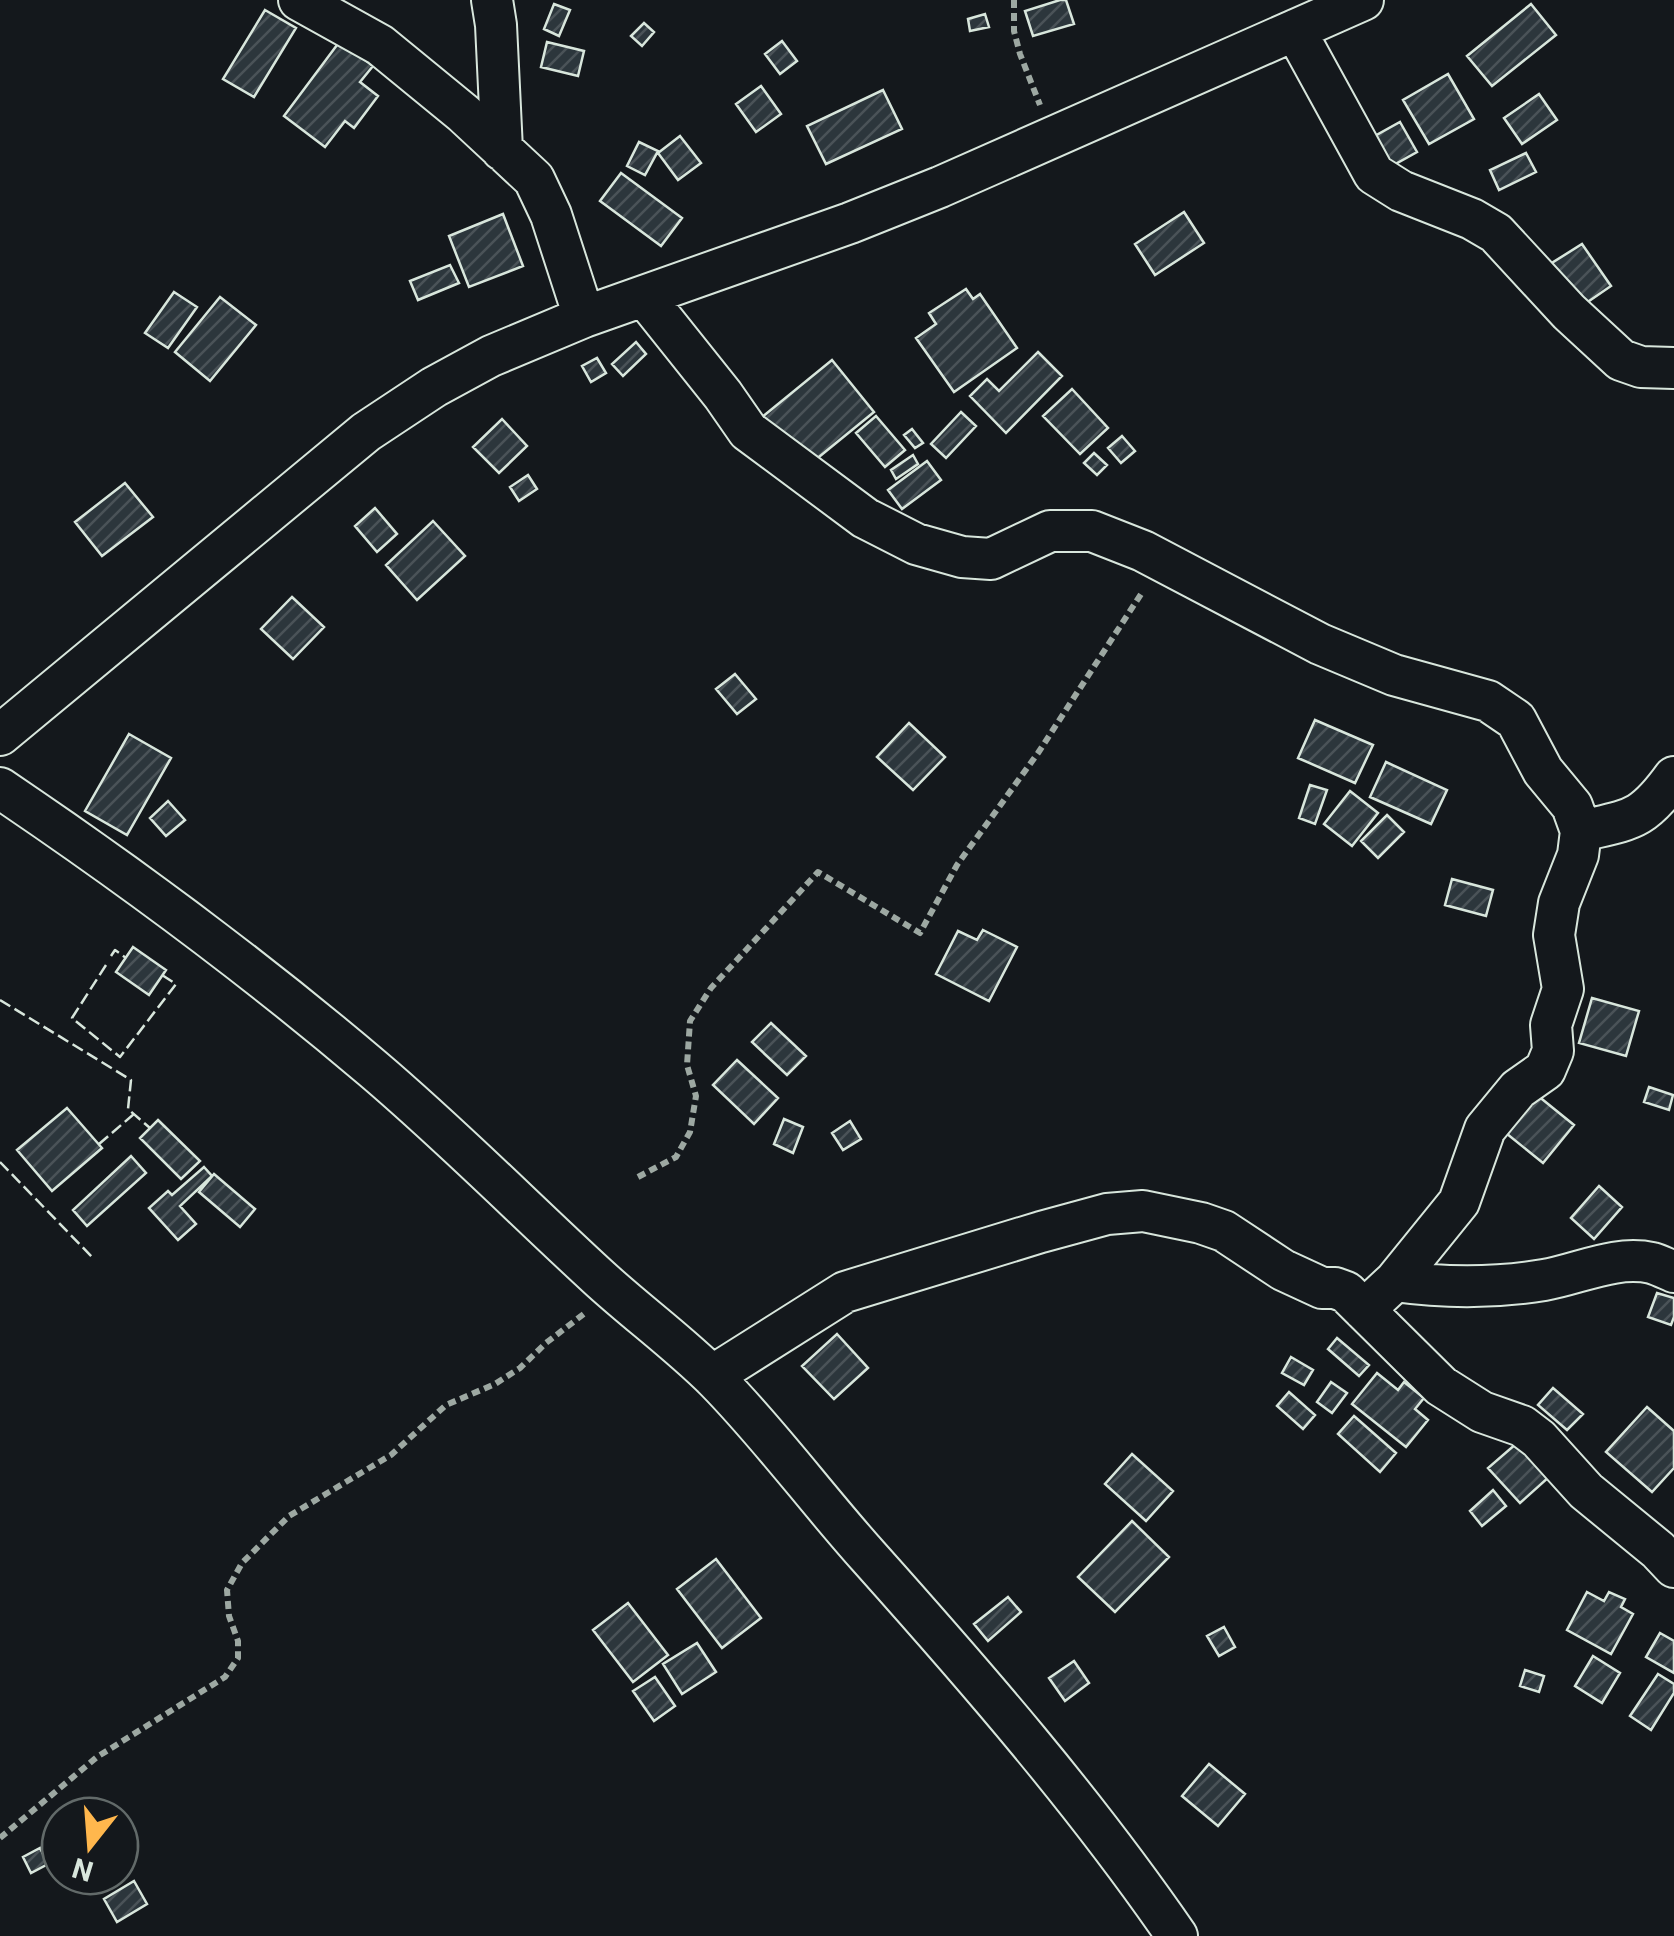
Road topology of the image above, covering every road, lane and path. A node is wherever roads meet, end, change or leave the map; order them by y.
1 (299, 0) edge
2 (492, 0) edge
3 (1014, 0) edge
4 (1364, 0) edge
5 (1295, 30) junction
6 (1054, 138) junction
7 (502, 150) junction
8 (644, 296) junction
9 (584, 317) junction
10 (1674, 368) edge
11 (1162, 561) junction
12 (0, 735) edge
13 (1674, 777) edge
14 (0, 788) edge
15 (1582, 831) junction
16 (638, 1177) dead end
17 (1674, 1272) edge
18 (1395, 1281) junction
19 (613, 1290) junction
20 (1364, 1310) junction
21 (712, 1376) junction
22 (1674, 1566) edge
23 (0, 1838) edge
24 (1176, 1936) edge

1 - 7 street
2 - 7 street
3 - 6 path
4 - 5 street
5 - 6 street
5 - 10 street
6 - 8 street
7 - 9 street
8 - 9 street
8 - 11 street
9 - 12 street
11 - 15 street
11 - 16 path
13 - 15 street
14 - 19 street
15 - 18 street
17 - 18 street
18 - 20 street
19 - 21 street
19 - 23 path
20 - 21 street
20 - 22 street
21 - 24 street

